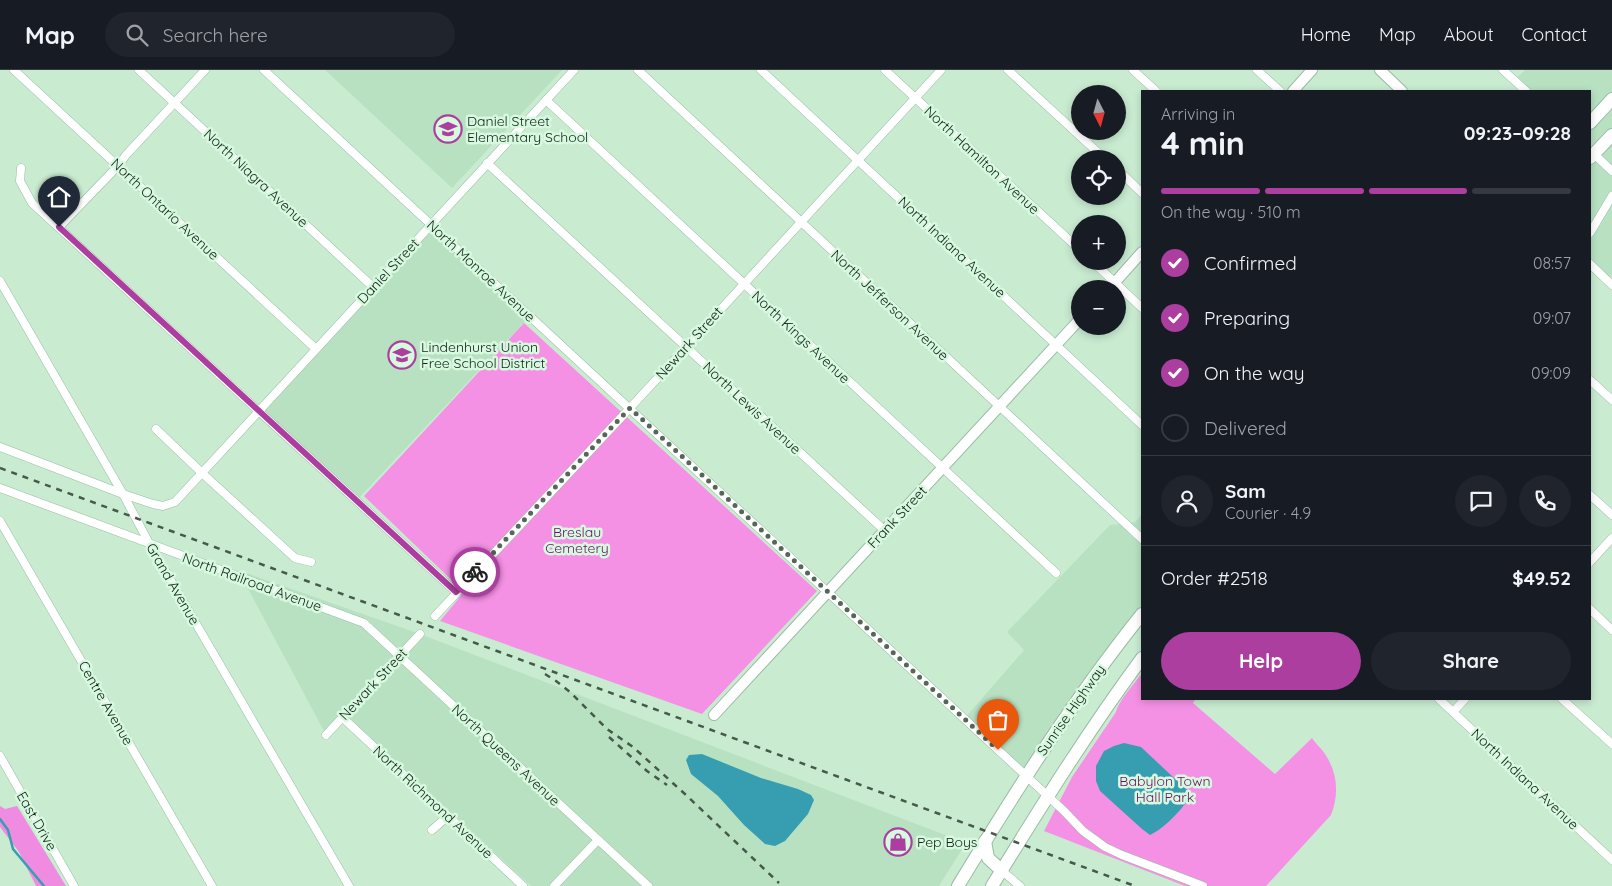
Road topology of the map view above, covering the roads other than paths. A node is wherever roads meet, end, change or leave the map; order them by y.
1 (14, 70) edge
2 (139, 70) edge
3 (205, 70) edge
4 (264, 70) edge
5 (574, 70) edge
6 (638, 70) edge
7 (760, 70) edge
8 (885, 70) edge
9 (941, 70) edge
10 (1008, 70) edge
11 (1133, 70) edge
12 (1257, 70) edge
13 (1312, 70) edge
14 (1380, 70) edge
15 (1503, 70) edge
16 (1155, 90) edge
17 (1279, 90) edge
18 (1294, 90) edge
19 (1401, 90) edge
20 (1525, 90) edge
21 (915, 98) junction
22 (1612, 99) edge
23 (546, 100) junction
24 (175, 103) junction
25 (1591, 122) edge
26 (1612, 135) edge
27 (1095, 150) edge
28 (1592, 156) edge
29 (858, 160) junction
30 (487, 163) junction
31 (118, 166) junction
32 (21, 168) dead end
33 (1612, 170) edge
34 (1126, 178) edge
35 (1141, 193) edge
36 (1612, 196) edge
37 (801, 222) junction
38 (431, 226) junction
39 (59, 227) junction
40 (1591, 231) edge
41 (1071, 242) edge
42 (1141, 253) edge
43 (1591, 265) edge
44 (1099, 270) edge
45 (1107, 280) edge
46 (1117, 280) edge
47 (0, 281) edge
48 (744, 284) junction
49 (1612, 285) edge
50 (373, 287) junction
51 (1126, 296) edge
52 (1141, 307) edge
53 (1071, 328) edge
54 (1056, 344) junction
55 (686, 346) junction
56 (316, 349) junction
57 (1591, 381) edge
58 (1612, 400) edge
59 (999, 405) junction
60 (630, 408) junction
61 (259, 411) junction
62 (1141, 423) edge
63 (156, 429) dead end
64 (0, 447) edge
65 (943, 468) junction
66 (202, 473) junction
67 (0, 488) edge
68 (123, 494) junction
69 (1591, 496) edge
70 (1612, 515) edge
71 (0, 521) edge
72 (884, 530) junction
73 (1141, 538) edge
74 (1612, 538) edge
75 (149, 543) junction
76 (1591, 561) edge
77 (311, 562) dead end
78 (1056, 573) dead end
79 (456, 592) junction
80 (828, 592) junction
81 (1591, 610) edge
82 (1141, 615) edge
83 (435, 616) dead end
84 (364, 623) joint
85 (1612, 630) edge
86 (420, 634) dead end
87 (399, 656) junction
88 (1141, 659) edge
89 (1439, 700) edge
90 (1464, 700) edge
91 (1563, 700) edge
92 (1453, 712) junction
93 (714, 715) dead end
94 (343, 718) junction
95 (326, 735) dead end
96 (1612, 744) edge
97 (0, 756) edge
98 (1026, 776) junction
99 (1048, 796) junction
100 (448, 816) junction
101 (432, 830) dead end
102 (598, 840) junction
103 (985, 841) junction
104 (1612, 860) edge
105 (1002, 870) junction
106 (74, 886) edge
107 (212, 886) edge
108 (349, 886) edge
109 (523, 886) edge
110 (554, 886) edge
111 (648, 886) edge
112 (958, 886) edge
113 (992, 886) edge
114 (1020, 886) edge
115 (1203, 886) edge

1 - 31 street, North Ontario Avenue
2 - 24 street, North Niagra Avenue
3 - 24 street
4 - 38 street, North Monroe Avenue
5 - 23 street, Daniel Street
6 - 37 street, North Jefferson Avenue
7 - 29 street, North Indiana Avenue
8 - 21 street, North Hamilton Avenue
9 - 21 street, Newark Street
10 - 27 street
11 - 16 street
12 - 17 street
13 - 18 street
14 - 19 street
15 - 20 street
21 - 29 street, Newark Street
21 - 41 street, North Hamilton Avenue
22 - 25 highway
23 - 30 street, Daniel Street
23 - 48 street, North Kings Avenue
24 - 31 street
24 - 50 street, North Niagra Avenue
26 - 28 highway
28 - 33 street
29 - 37 street, Newark Street
29 - 54 street, North Indiana Avenue
30 - 38 street, Daniel Street
30 - 55 street, North Lewis Avenue
31 - 39 street
31 - 56 street, North Ontario Avenue
32 - 39 street
34 - 35 street
36 - 40 street
37 - 48 street, Newark Street
37 - 59 street, North Jefferson Avenue
38 - 50 street, Daniel Street
38 - 60 street, North Monroe Avenue
39 - 61 street
42 - 46 street
43 - 49 street
44 - 45 street
47 - 68 street, Grand Avenue
48 - 55 street, Newark Street
48 - 65 street, North Kings Avenue
50 - 56 street, Daniel Street
51 - 52 street
53 - 54 street, Frank Street
54 - 59 street, Frank Street
54 - 62 street, North Indiana Avenue
55 - 60 street, Newark Street
55 - 72 street, North Lewis Avenue
56 - 61 street, Daniel Street
57 - 58 street
59 - 65 street, Frank Street
59 - 73 street, North Jefferson Avenue
60 - 79 street, Newark Street
60 - 80 street, North Monroe Avenue
61 - 66 street, Daniel Street
61 - 79 street
63 - 66 street
64 - 68 street
65 - 72 street, Frank Street
65 - 78 street, North Kings Avenue
66 - 68 street, Daniel Street
66 - 77 street
67 - 75 street, North Railroad Avenue
68 - 75 street, Grand Avenue
69 - 70 street
71 - 107 street, Centre Avenue
72 - 80 street, Frank Street
74 - 76 street
75 - 84 street, North Railroad Avenue
75 - 108 street, Grand Avenue
79 - 83 street, Newark Street
80 - 93 street, Frank Street
80 - 98 street, North Monroe Avenue
81 - 85 street
82 - 98 highway, Sunrise Highway
84 - 87 street, North Queens Avenue
86 - 87 street, Newark Street
87 - 94 street, Newark Street
87 - 102 street, North Queens Avenue
88 - 99 highway, Sunrise Highway
89 - 92 street, North Indiana Avenue
90 - 92 street
91 - 96 street
92 - 104 street, North Indiana Avenue
94 - 95 street, Newark Street
94 - 100 street, North Richmond Avenue
97 - 106 street, East Drive
98 - 99 street, North Monroe Avenue
98 - 103 highway, Sunrise Highway
99 - 105 highway, Sunrise Highway
99 - 115 street, North Monroe Avenue
100 - 101 street
100 - 109 street, North Richmond Avenue
102 - 110 street
102 - 111 street, North Queens Avenue
103 - 105 highway
103 - 112 highway, Sunrise Highway
105 - 113 highway, Sunrise Highway
105 - 114 street

